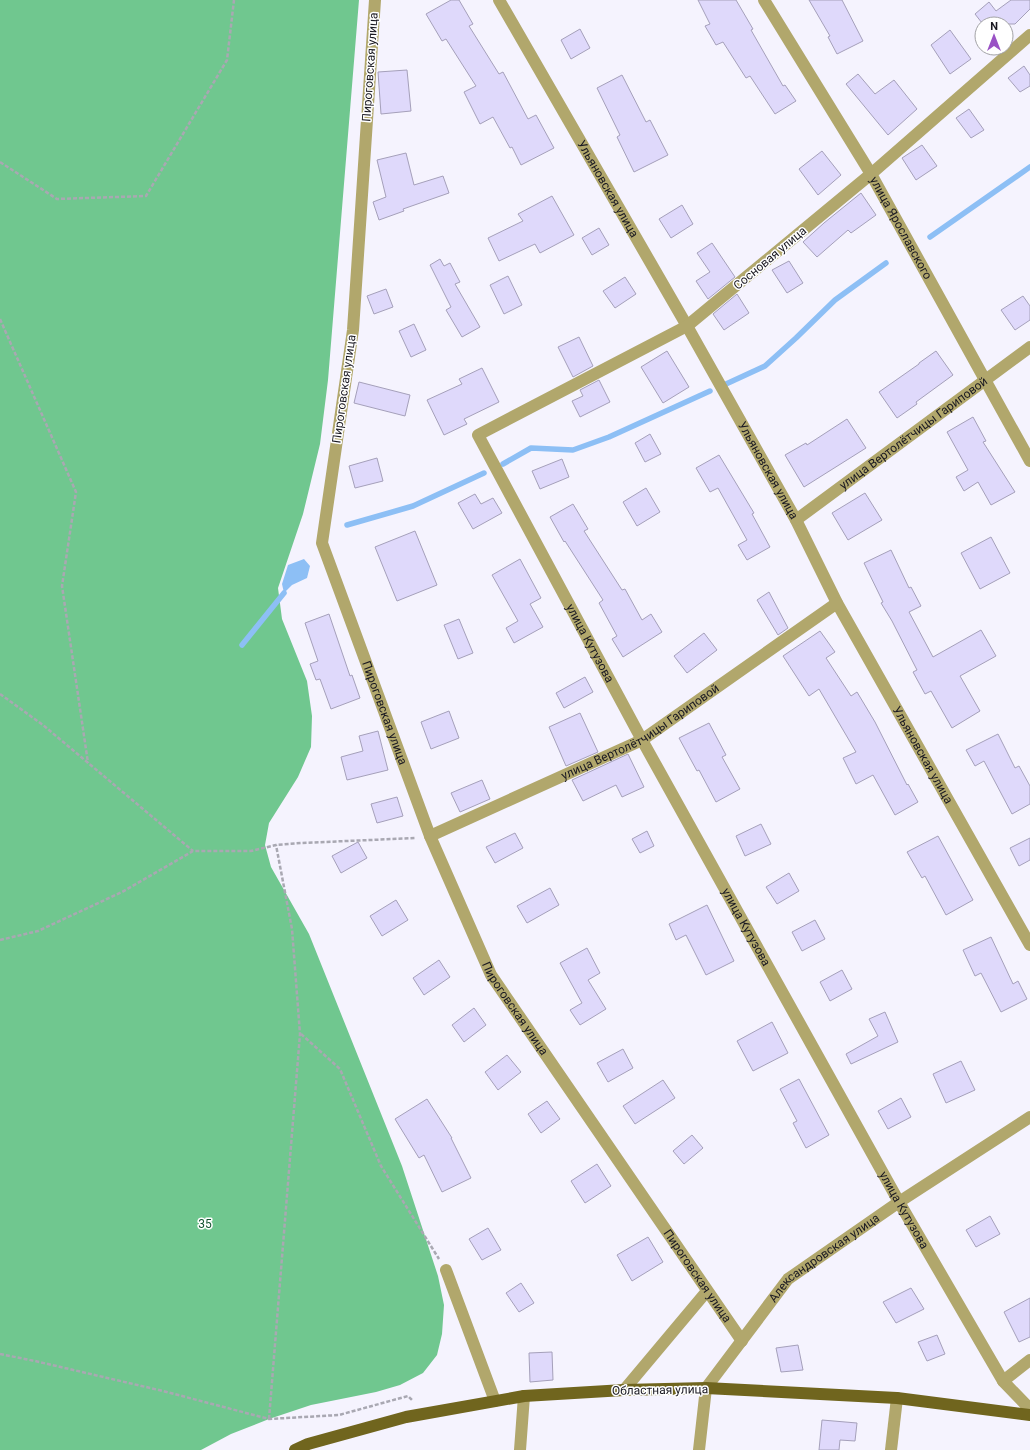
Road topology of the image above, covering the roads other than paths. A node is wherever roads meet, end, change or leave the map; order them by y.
1 (375, 0) edge
2 (499, 0) edge
3 (764, 0) edge
4 (1030, 35) edge
5 (871, 174) junction
6 (687, 326) junction
7 (1030, 347) edge
8 (986, 380) junction
9 (478, 435) joint
10 (1030, 461) edge
11 (796, 520) junction
12 (837, 603) junction
13 (642, 740) junction
14 (430, 836) junction
15 (1030, 945) edge
16 (1030, 1117) edge
17 (899, 1202) junction
18 (446, 1270) road end
19 (707, 1292) junction
20 (742, 1341) junction
21 (1030, 1360) edge
22 (1003, 1381) junction
23 (706, 1388) junction
24 (624, 1390) junction
25 (524, 1396) junction
26 (897, 1398) junction
27 (495, 1401) junction
28 (1030, 1409) edge
29 (1030, 1415) edge
30 (295, 1450) edge
31 (520, 1450) edge
32 (699, 1450) edge
33 (891, 1450) edge

1 - 14 street, Пироговская улица
2 - 6 street, Ульяновская улица
3 - 5 street, улица Ярославского
4 - 5 street, Сосновая улица
5 - 6 street, Сосновая улица
5 - 8 street, улица Ярославского
6 - 9 street, Сосновая улица
6 - 11 street, Ульяновская улица
7 - 8 street, улица Вертолётчицы Гариповой
8 - 10 street, улица Ярославского
8 - 11 street, улица Вертолётчицы Гариповой
9 - 13 street, улица Кутузова
11 - 12 street, Ульяновская улица
12 - 13 street, улица Вертолётчицы Гариповой
12 - 15 street, Ульяновская улица
13 - 14 street, улица Вертолётчицы Гариповой
13 - 17 street, улица Кутузова
14 - 19 street, Пироговская улица
16 - 17 street, Александровская улица
17 - 20 street, Александровская улица
17 - 22 street, улица Кутузова
18 - 27 street
19 - 20 street, Пироговская улица
19 - 24 street
20 - 23 street, Александровская улица
21 - 22 street
22 - 28 street, улица Кутузова
23 - 24 main road, Областная улица
23 - 26 main road, Областная улица
23 - 32 street
24 - 25 main road, Областная улица
25 - 27 main road, Областная улица
25 - 31 street
26 - 29 main road, Областная улица
26 - 33 street
27 - 30 main road, Областная улица

